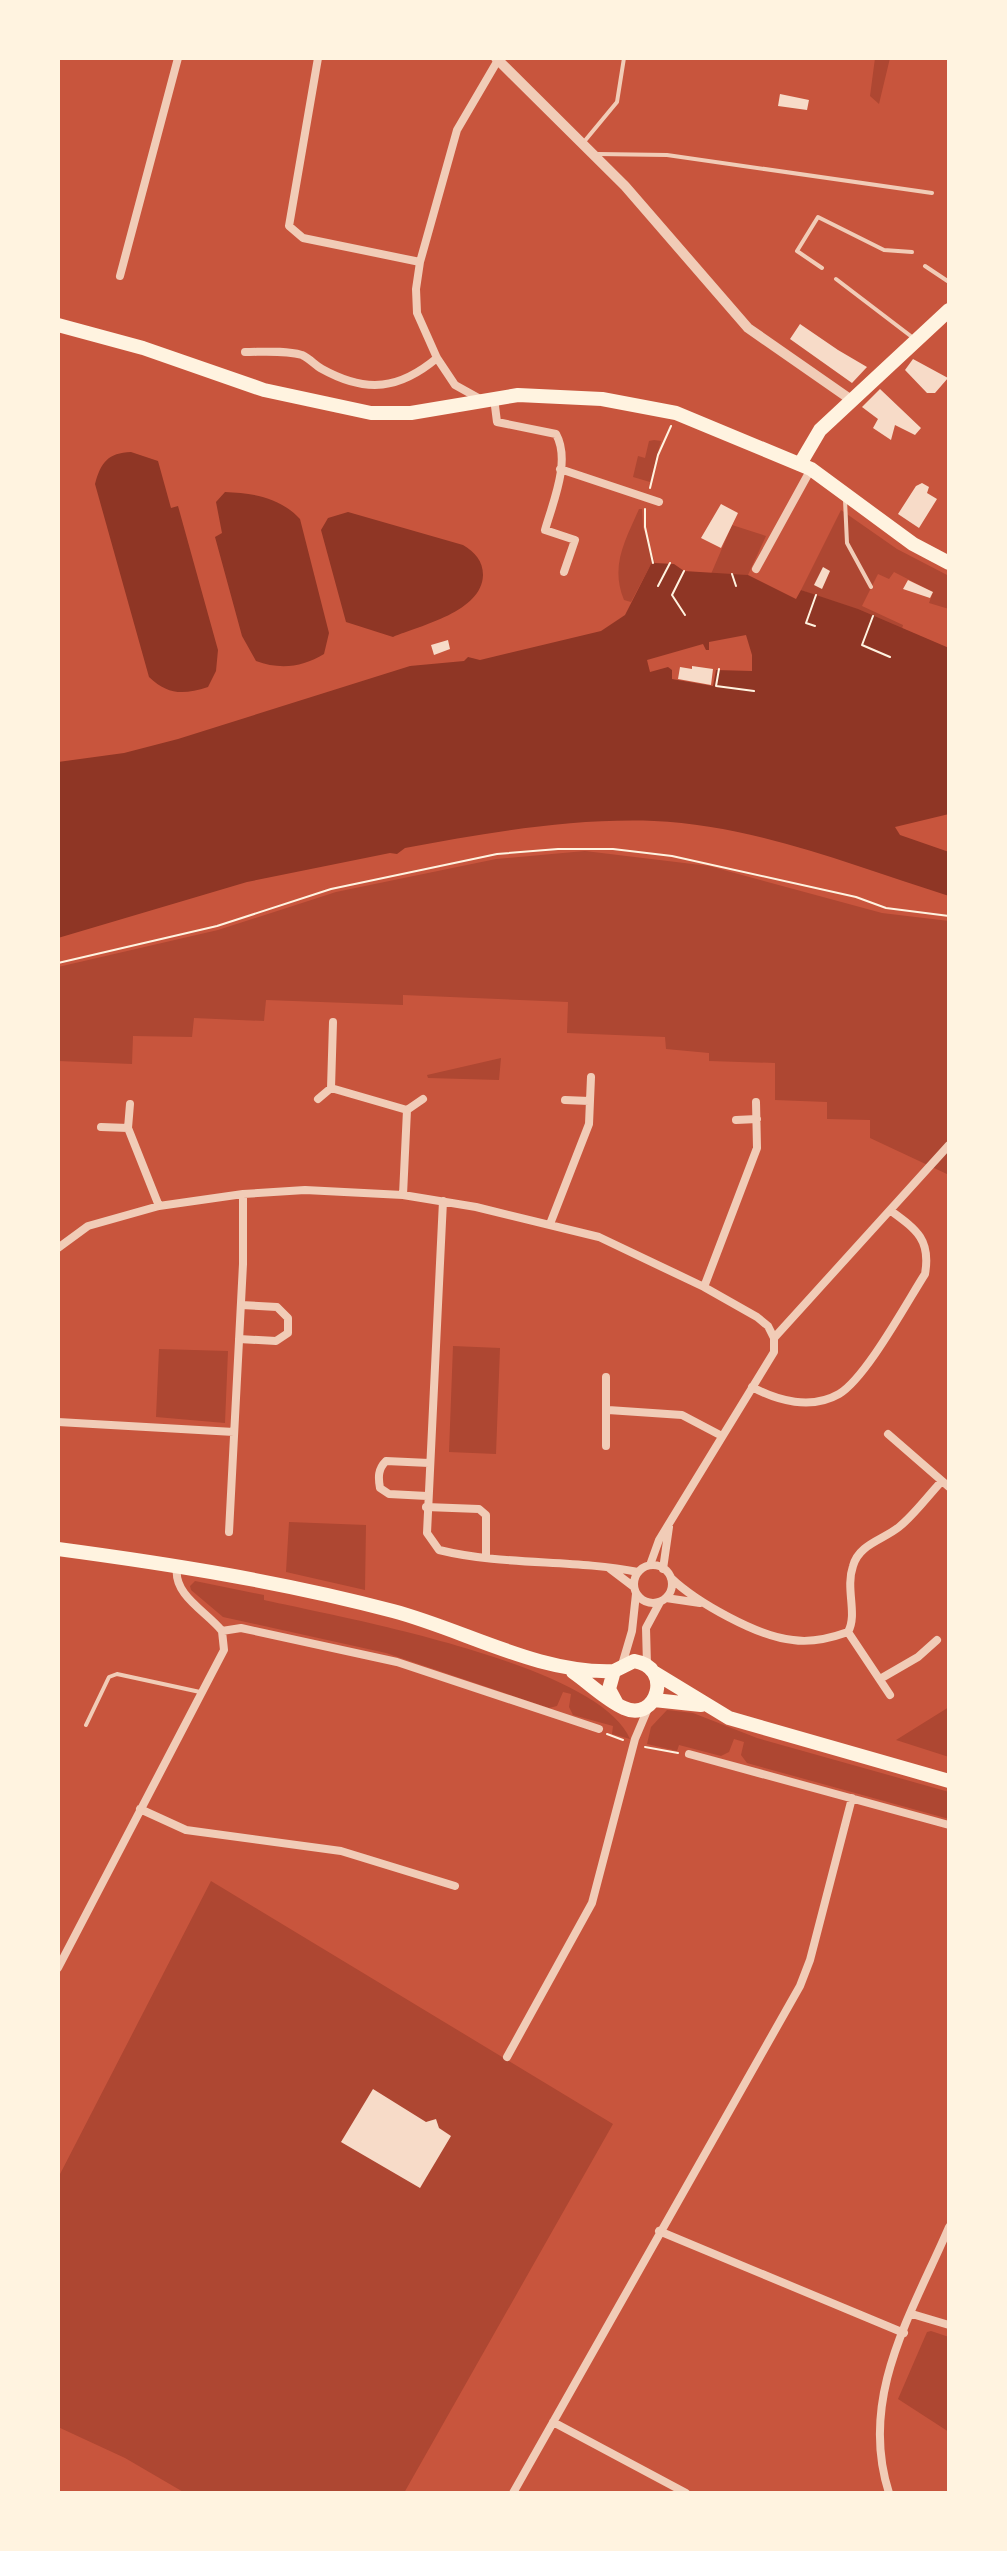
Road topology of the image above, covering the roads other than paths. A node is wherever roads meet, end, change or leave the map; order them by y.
1 (178, 58) edge
2 (318, 58) edge
3 (624, 58) edge
4 (497, 59) edge
5 (581, 145) junction
6 (592, 155) junction
7 (932, 193) dead end
8 (912, 252) dead end
9 (420, 262) junction
10 (925, 266) dead end
11 (822, 268) dead end
12 (120, 276) dead end
13 (836, 279) dead end
14 (949, 282) edge
15 (949, 310) edge
16 (61, 327) edge
17 (914, 339) junction
18 (245, 352) dead end
19 (437, 358) junction
20 (488, 399) junction
21 (850, 399) junction
22 (805, 466) junction
23 (560, 469) junction
24 (845, 493) junction
25 (659, 502) dead end
26 (949, 563) edge
27 (756, 569) dead end
28 (564, 572) dead end
29 (871, 587) dead end
30 (333, 1022) dead end
31 (591, 1077) dead end
32 (331, 1088) junction
33 (318, 1099) dead end
34 (423, 1099) dead end
35 (565, 1100) dead end
36 (589, 1101) junction
37 (756, 1102) dead end
38 (130, 1104) dead end
39 (407, 1110) junction
40 (757, 1119) junction
41 (736, 1120) dead end
42 (101, 1127) dead end
43 (128, 1128) junction
44 (949, 1145) edge
45 (243, 1194) junction
46 (403, 1195) junction
47 (443, 1201) junction
48 (159, 1206) junction
49 (891, 1211) junction
50 (550, 1224) junction
51 (58, 1248) edge
52 (704, 1287) junction
53 (241, 1305) junction
54 (774, 1338) junction
55 (239, 1339) junction
56 (606, 1377) dead end
57 (752, 1387) junction
58 (608, 1410) junction
59 (58, 1422) edge
60 (234, 1432) junction
61 (888, 1434) dead end
62 (720, 1435) junction
63 (606, 1446) dead end
64 (429, 1463) junction
65 (945, 1485) edge
66 (427, 1496) junction
67 (426, 1507) junction
68 (669, 1527) junction
69 (229, 1532) dead end
70 (58, 1549) edge
71 (486, 1558) junction
72 (650, 1565) junction
73 (606, 1566) junction
74 (177, 1568) junction
75 (663, 1569) junction
76 (638, 1572) junction
77 (671, 1578) junction
78 (635, 1590) junction
79 (663, 1600) junction
80 (708, 1604) junction
81 (222, 1631) junction
82 (848, 1632) junction
83 (937, 1640) dead end
84 (618, 1668) junction
85 (569, 1669) junction
86 (651, 1669) junction
87 (880, 1679) junction
88 (202, 1693) junction
89 (890, 1695) dead end
90 (652, 1703) junction
91 (702, 1705) junction
92 (621, 1706) junction
93 (86, 1725) dead end
94 (599, 1729) dead end
95 (635, 1739) junction
96 (689, 1754) dead end
97 (949, 1781) edge
98 (852, 1798) junction
99 (140, 1809) junction
100 (949, 1825) edge
101 (455, 1886) dead end
102 (58, 1967) edge
103 (507, 2057) dead end
104 (949, 2227) edge
105 (659, 2231) junction
106 (912, 2314) junction
107 (949, 2325) edge
108 (904, 2333) junction
109 (553, 2422) junction
110 (513, 2493) edge
111 (686, 2493) edge
112 (889, 2493) edge

1 - 12 street
2 - 9 street
3 - 5 lane
4 - 5 street
4 - 9 street
5 - 6 street
6 - 7 lane
6 - 21 street
8 - 11 lane
9 - 19 street
10 - 14 lane
13 - 17 lane
15 - 17 main road
16 - 20 main road
17 - 21 main road
18 - 19 street
19 - 20 street
20 - 22 main road
20 - 23 street
21 - 22 main road
22 - 24 main road
22 - 27 street
23 - 25 street
23 - 28 street
24 - 26 main road
24 - 29 lane
30 - 32 street
31 - 36 street
32 - 33 street
32 - 39 street
34 - 39 street
35 - 36 street
36 - 50 street
37 - 40 street
38 - 43 street
39 - 46 street
40 - 41 street
40 - 52 street
42 - 43 street
43 - 48 street
44 - 49 street
45 - 46 street
45 - 48 street
45 - 53 street
46 - 47 street
47 - 50 street
47 - 64 street
48 - 51 street
49 - 54 street
49 - 57 street
50 - 52 street
52 - 54 street
53 - 55 street
53 - 55 street
54 - 57 street
55 - 60 street
56 - 58 street
57 - 62 street
58 - 62 street
58 - 63 street
59 - 60 street
60 - 69 street
61 - 65 street
62 - 68 street
64 - 66 street
64 - 66 street
65 - 82 street
66 - 67 street
67 - 71 street
67 - 71 street
68 - 72 street
68 - 75 street
70 - 74 main road
71 - 73 street
72 - 75 street
72 - 76 street
73 - 76 street
73 - 78 street
74 - 81 street
74 - 85 main road
75 - 77 street
76 - 78 street
77 - 79 street
77 - 80 street
78 - 79 street
78 - 84 street
79 - 80 street
79 - 86 street
80 - 82 street
81 - 88 street
81 - 94 street
82 - 87 street
83 - 87 street
84 - 85 main road
84 - 86 main road
84 - 92 main road
85 - 92 main road
86 - 90 main road
86 - 91 main road
87 - 89 street
88 - 93 lane
88 - 99 street
90 - 91 main road
90 - 92 main road
90 - 95 street
91 - 97 main road
92 - 95 street
95 - 103 street
96 - 98 street
98 - 100 street
98 - 105 street
99 - 101 street
99 - 102 street
104 - 106 street
105 - 108 street
105 - 109 street
106 - 107 street
106 - 108 street
108 - 112 street
109 - 110 street
109 - 111 street

